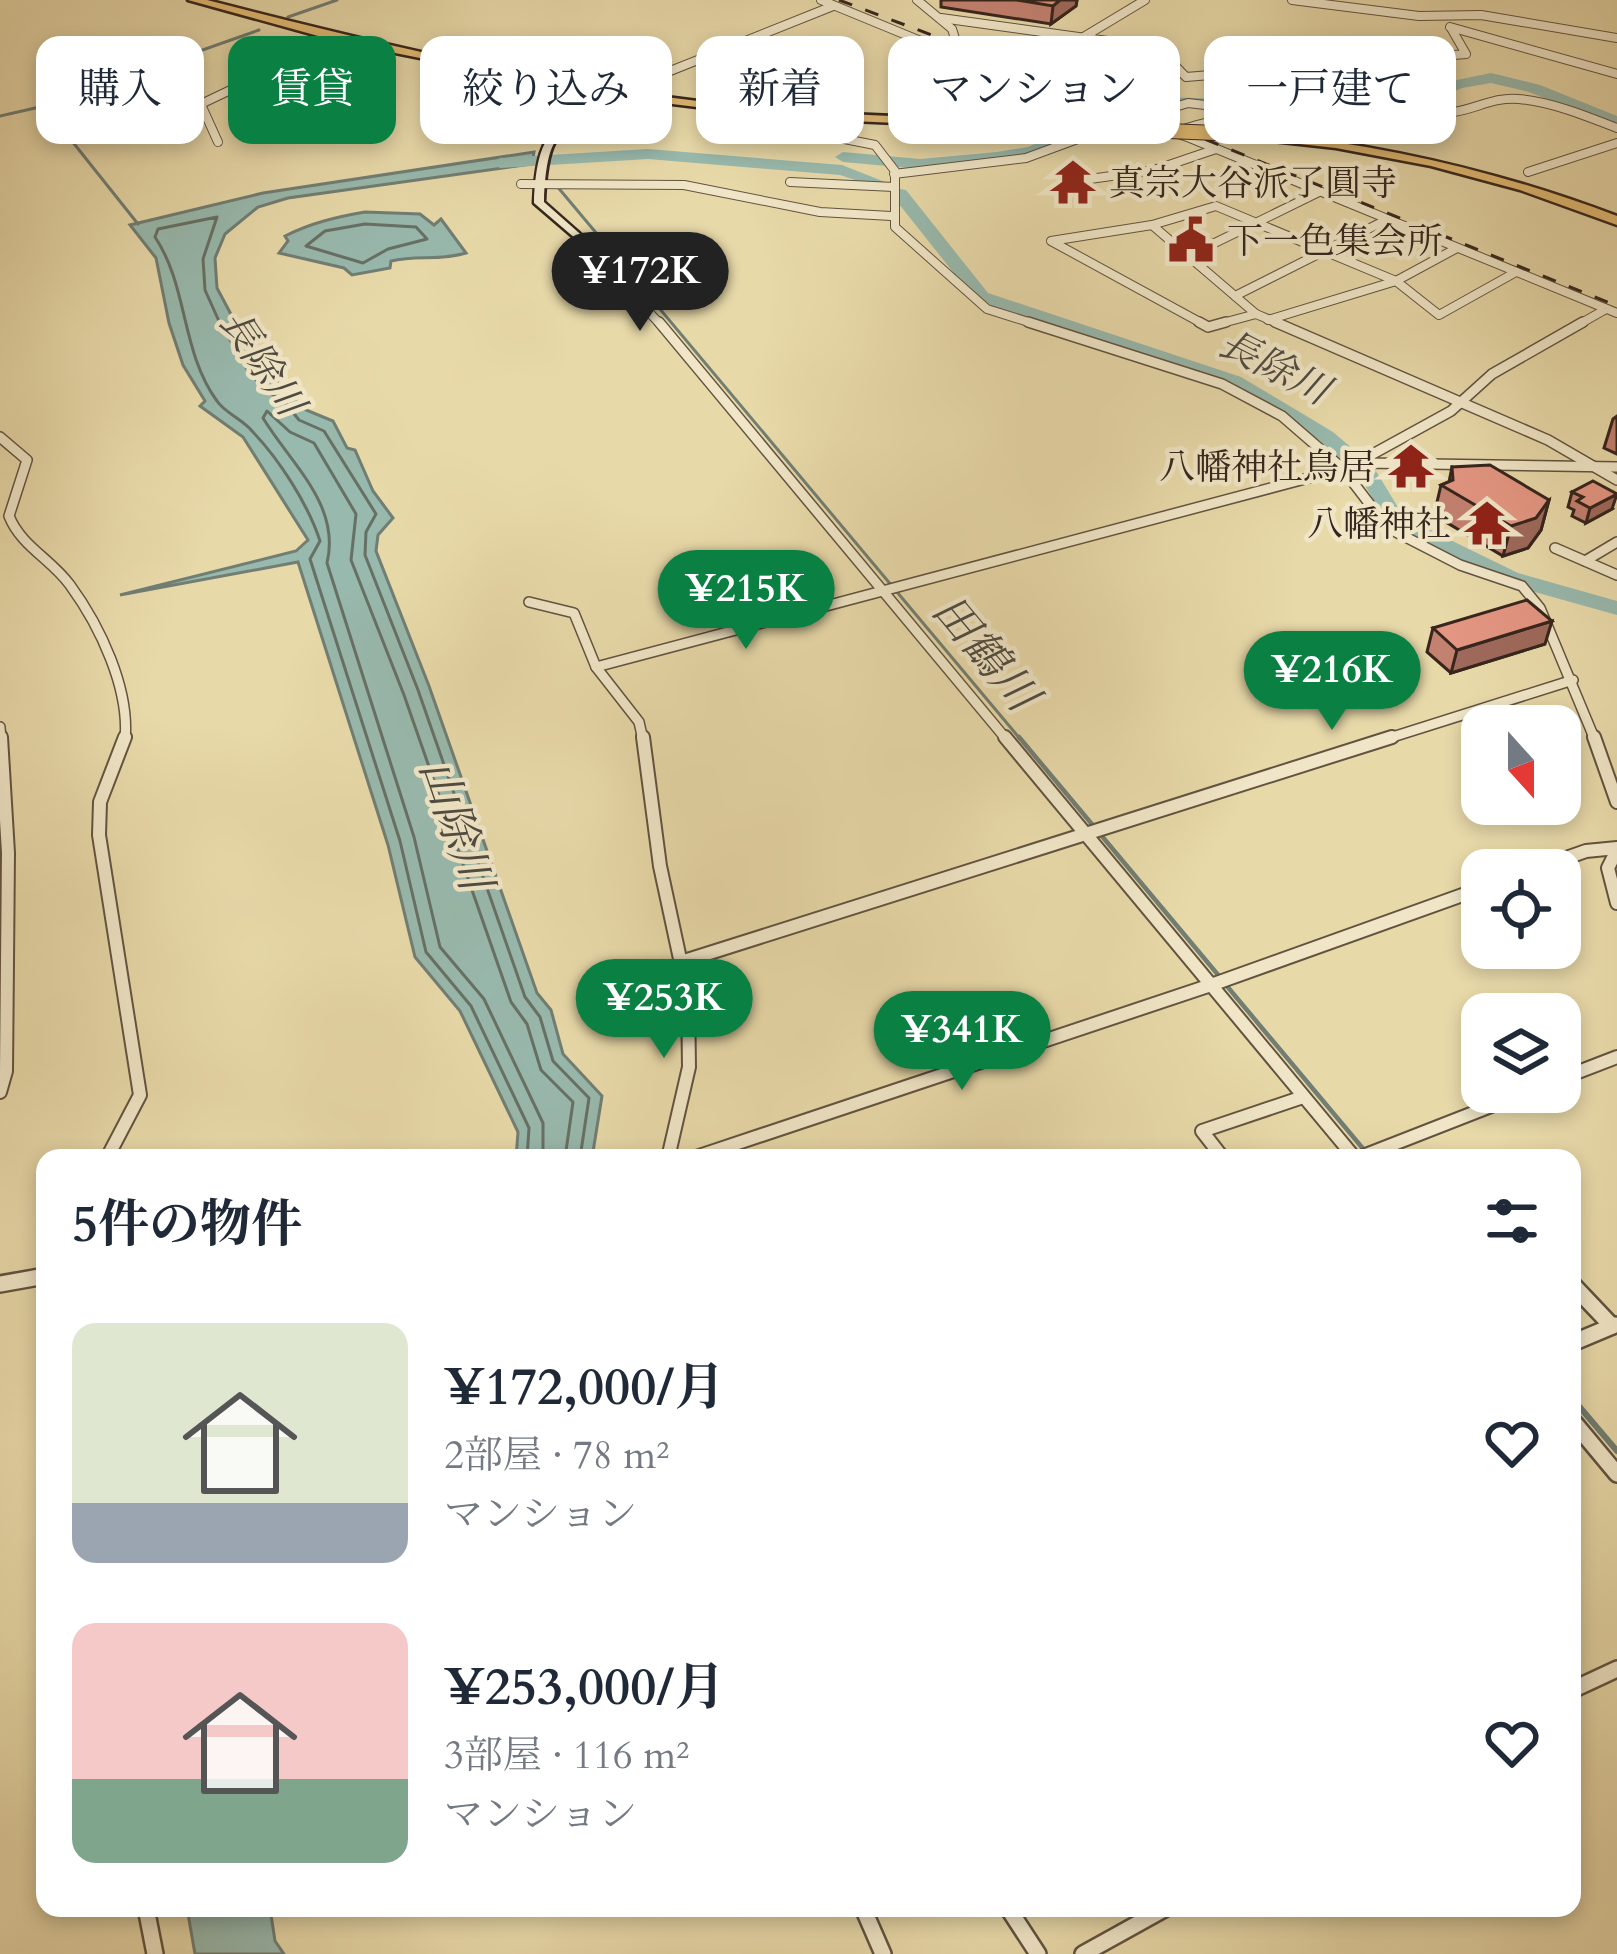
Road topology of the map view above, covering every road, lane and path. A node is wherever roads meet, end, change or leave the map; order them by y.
1 (194, 0) edge
2 (821, 0) edge
3 (917, 0) edge
4 (1145, 0) edge
5 (1292, 0) edge
6 (1384, 0) edge
7 (834, 5) junction
8 (1361, 6) junction
9 (1434, 16) junction
10 (941, 18) junction
11 (1451, 28) junction
12 (332, 36) edge
13 (914, 36) edge
14 (956, 36) edge
15 (1068, 36) edge
16 (1085, 36) edge
17 (1617, 38) edge
18 (672, 70) edge
19 (1180, 71) edge
20 (1617, 74) edge
21 (204, 111) edge
22 (1456, 111) edge
23 (864, 115) edge
24 (1617, 128) edge
25 (1180, 135) edge
26 (864, 140) edge
27 (218, 142) dead end
28 (1617, 143) edge
29 (545, 144) edge
30 (1064, 144) edge
31 (1216, 149) junction
32 (1528, 172) dead end
33 (894, 173) junction
34 (1090, 179) dead end
35 (790, 182) dead end
36 (521, 184) dead end
37 (894, 187) junction
38 (1318, 192) junction
39 (891, 216) junction
40 (1386, 220) junction
41 (1617, 221) edge
42 (1256, 223) junction
43 (1152, 224) junction
44 (583, 242) joint
45 (1457, 248) junction
46 (1325, 251) junction
47 (1188, 256) junction
48 (1516, 272) junction
49 (1396, 280) junction
50 (1235, 296) junction
51 (1612, 311) edge
52 (1256, 314) junction
53 (1268, 320) junction
54 (1456, 404) junction
55 (0, 437) edge
56 (1367, 462) junction
57 (1346, 467) junction
58 (1590, 467) junction
59 (1617, 467) edge
60 (1617, 480) edge
61 (16, 533) junction
62 (0, 539) edge
63 (1617, 542) edge
64 (1555, 548) dead end
65 (1585, 561) junction
66 (1617, 575) edge
67 (890, 590) junction
68 (529, 602) dead end
69 (596, 667) junction
70 (1573, 680) junction
71 (0, 727) edge
72 (1617, 802) edge
73 (1094, 834) junction
74 (1617, 849) edge
75 (1581, 853) edge
76 (1461, 896) edge
77 (1617, 903) edge
78 (682, 962) junction
79 (1214, 984) junction
80 (1617, 1057) edge
81 (1581, 1071) edge
82 (0, 1092) edge
83 (1303, 1097) junction
84 (1474, 1113) edge
85 (112, 1149) edge
86 (670, 1149) edge
87 (720, 1149) edge
88 (1216, 1149) edge
89 (1350, 1149) edge
90 (1382, 1149) edge
91 (36, 1277) edge
92 (0, 1283) edge
93 (1581, 1293) edge
94 (1615, 1325) edge
95 (1581, 1339) edge
96 (1581, 1431) edge
97 (1617, 1474) edge
98 (1617, 1669) edge
99 (1581, 1686) edge
100 (148, 1917) edge
101 (866, 1917) edge
102 (1014, 1917) edge
103 (1150, 1917) edge
104 (155, 1954) edge
105 (883, 1954) edge
106 (1038, 1954) edge
107 (1083, 1954) edge

1 - 12 highway
2 - 7 street
3 - 10 street
4 - 16 street
5 - 8 street
6 - 8 street
7 - 13 street
7 - 18 street
8 - 9 street
9 - 11 street
9 - 17 street
10 - 14 street
10 - 15 street
11 - 19 street
11 - 20 street
21 - 27 street
22 - 24 street
23 - 41 highway, bridge
25 - 31 street
26 - 33 street
28 - 32 street
29 - 44 street
30 - 33 street
31 - 34 street
31 - 38 street
33 - 37 street
35 - 37 street
36 - 39 street
37 - 39 street
38 - 40 street
38 - 42 street
39 - 57 street
40 - 45 street
40 - 46 street
42 - 43 street
42 - 46 street
42 - 47 street
43 - 47 street
43 - 52 street
44 - 67 street
45 - 48 street
45 - 49 street
46 - 49 street
46 - 50 street
47 - 50 street
48 - 49 street
48 - 51 street
49 - 53 street
50 - 52 street
51 - 54 street
52 - 53 street
53 - 54 street
54 - 56 street
54 - 58 street
55 - 61 street
56 - 57 street
56 - 58 street
57 - 67 street
57 - 70 street
58 - 59 street
58 - 60 street
61 - 62 street
61 - 85 street
63 - 65 street
64 - 65 street
65 - 66 street
67 - 69 street
67 - 73 street
68 - 69 street
69 - 78 street
70 - 72 street
70 - 73 street
71 - 82 street
73 - 78 street
73 - 79 street
74 - 75 street
74 - 77 street
76 - 79 street
78 - 86 street
79 - 83 street
79 - 87 street
80 - 81 street
83 - 88 street
83 - 89 street
84 - 90 street
91 - 92 street
93 - 94 street
94 - 95 street
96 - 97 street
98 - 99 street
100 - 104 street
101 - 105 street
102 - 106 street
103 - 107 street

